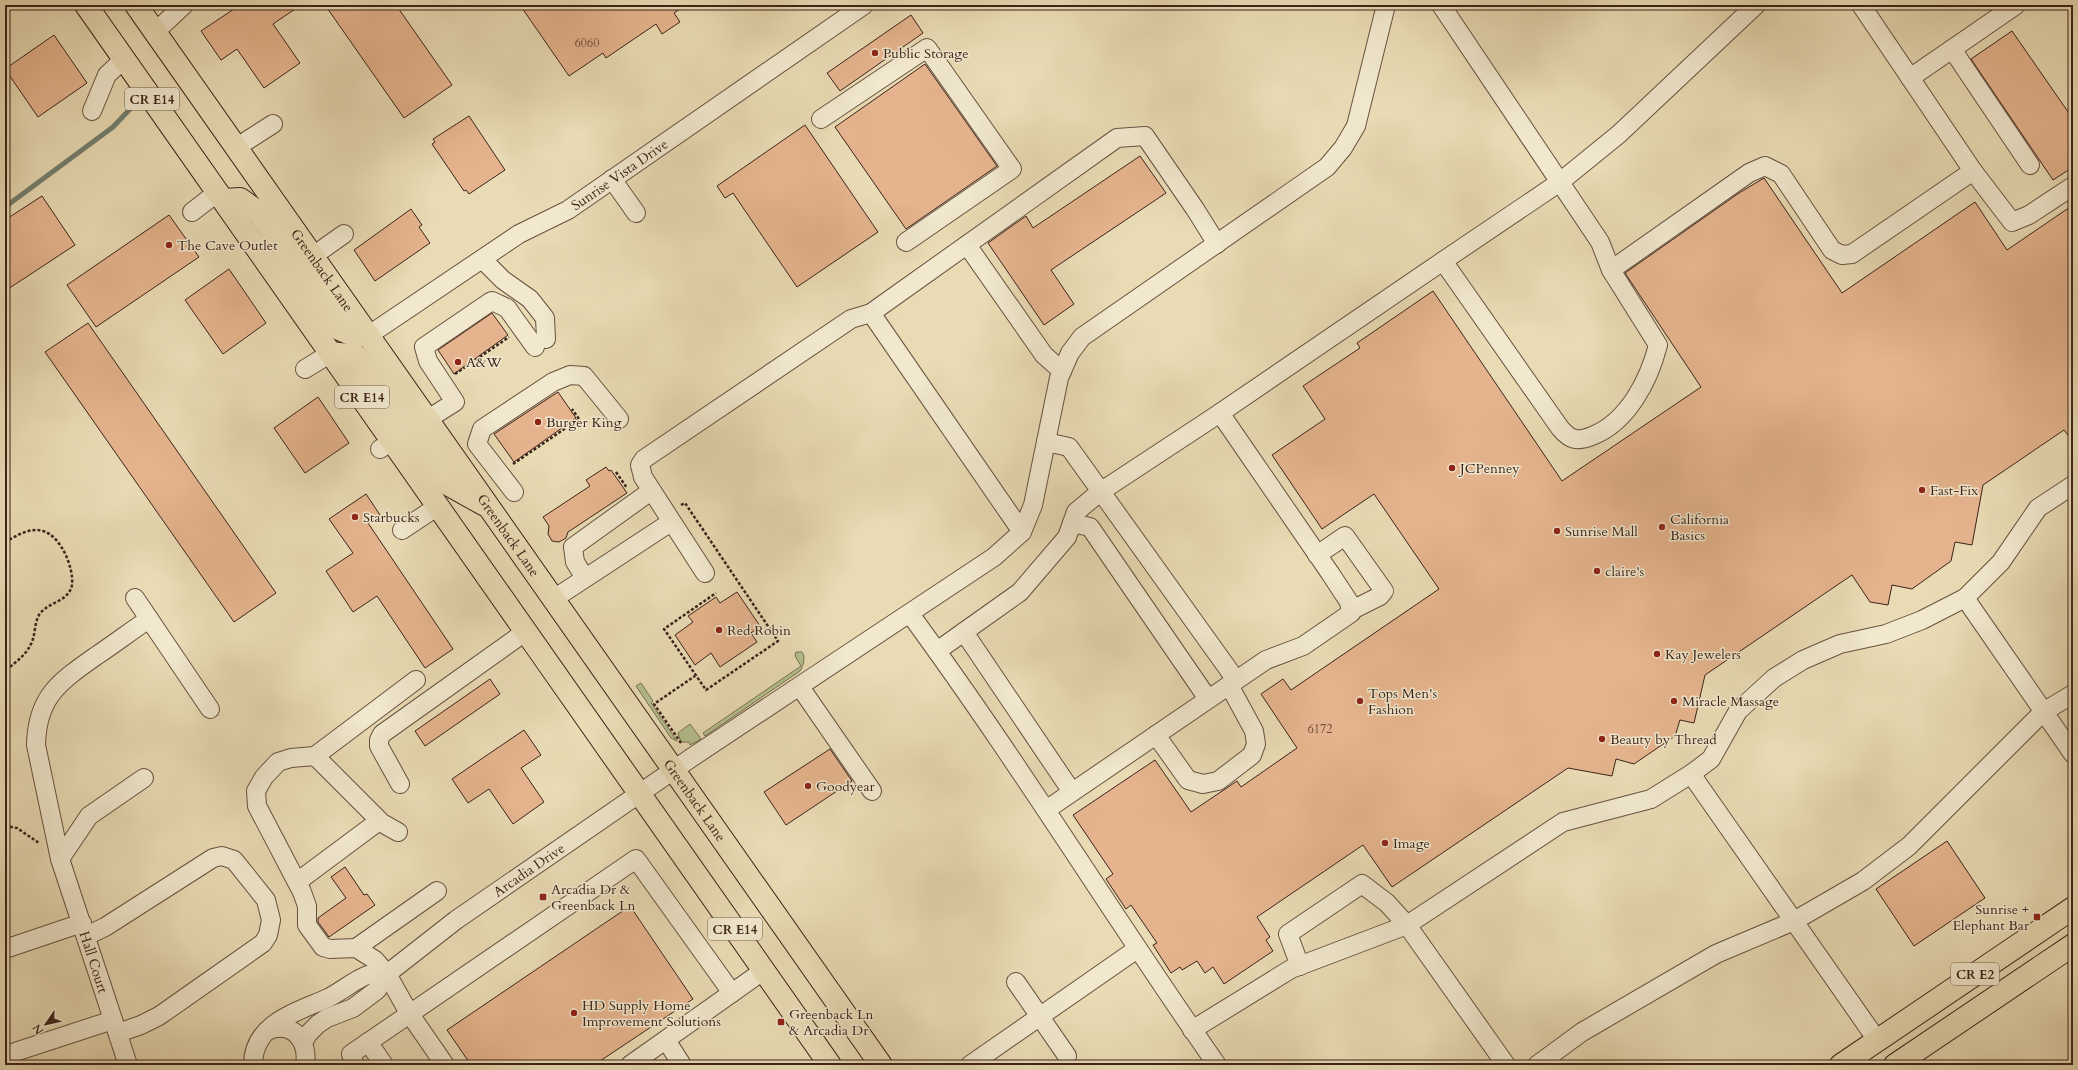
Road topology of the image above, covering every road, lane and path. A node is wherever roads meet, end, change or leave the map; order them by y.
1 (86, 5) edge
2 (136, 5) edge
3 (184, 5) edge
4 (864, 5) edge
5 (1386, 5) edge
6 (1442, 5) edge
7 (1756, 5) edge
8 (1861, 5) edge
9 (2016, 5) edge
10 (155, 32) junction
11 (1952, 49) junction
12 (124, 59) junction
13 (1910, 78) junction
14 (92, 111) dead end
15 (821, 119) dead end
16 (273, 124) dead end
17 (236, 147) junction
18 (2030, 165) dead end
19 (1973, 171) junction
20 (612, 179) junction
21 (1560, 182) junction
22 (2073, 186) edge
23 (221, 196) junction
24 (192, 212) dead end
25 (636, 213) dead end
26 (344, 234) dead end
27 (906, 242) dead end
28 (1217, 244) junction
29 (967, 245) junction
30 (313, 256) junction
31 (482, 259) junction
32 (1443, 261) junction
33 (1611, 270) junction
34 (871, 313) junction
35 (370, 335) junction
36 (512, 335) dead end
37 (331, 352) junction
38 (305, 369) dead end
39 (1062, 371) junction
40 (440, 380) junction
41 (572, 409) dead end
42 (1220, 413) junction
43 (428, 419) junction
44 (619, 419) dead end
45 (1046, 442) junction
46 (510, 459) dead end
47 (2073, 485) edge
48 (651, 491) junction
49 (1100, 492) junction
50 (438, 506) junction
51 (491, 509) junction
52 (669, 518) junction
53 (1072, 523) junction
54 (402, 530) dead end
55 (1022, 532) junction
56 (5, 542) edge
57 (1317, 555) junction
58 (704, 573) dead end
59 (585, 578) junction
60 (716, 593) dead end
61 (135, 598) dead end
62 (555, 598) junction
63 (1965, 598) junction
64 (1352, 610) junction
65 (910, 614) junction
66 (149, 619) junction
67 (525, 632) junction
68 (964, 632) junction
69 (937, 651) junction
70 (5, 671) edge
71 (695, 676) junction
72 (416, 680) dead end
73 (1232, 683) junction
74 (800, 687) junction
75 (2073, 694) edge
76 (1208, 699) junction
77 (210, 709) dead end
78 (2043, 712) junction
79 (1156, 735) junction
80 (681, 743) dead end
81 (2073, 754) edge
82 (315, 756) junction
83 (674, 770) junction
84 (1691, 774) junction
85 (144, 778) dead end
86 (400, 784) dead end
87 (872, 791) dead end
88 (1072, 792) junction
89 (640, 793) junction
90 (1046, 810) junction
91 (379, 821) junction
92 (5, 826) edge
93 (398, 832) dead end
94 (60, 858) junction
95 (297, 882) junction
96 (437, 891) dead end
97 (2073, 908) edge
98 (1794, 921) junction
99 (1407, 925) junction
100 (84, 930) junction
101 (2073, 945) edge
102 (356, 948) junction
103 (5, 949) edge
104 (1137, 949) junction
105 (1300, 966) junction
106 (763, 970) junction
107 (387, 974) junction
108 (1016, 982) dead end
109 (732, 993) junction
110 (409, 1014) junction
111 (1040, 1016) junction
112 (115, 1026) junction
113 (1192, 1030) junction
114 (267, 1031) junction
115 (666, 1040) junction
116 (1877, 1040) junction
117 (368, 1042) junction
118 (304, 1043) junction
119 (15, 1052) dead end
120 (1067, 1056) dead end
121 (250, 1062) edge
122 (128, 1065) edge
123 (305, 1065) edge
124 (355, 1065) edge
125 (384, 1065) edge
126 (445, 1065) edge
127 (630, 1065) edge
128 (682, 1065) edge
129 (830, 1065) edge
130 (881, 1065) edge
131 (970, 1065) edge
132 (1217, 1065) edge
133 (1506, 1065) edge
134 (1537, 1065) edge
135 (1841, 1065) edge
136 (1896, 1065) edge

1 - 12 main road, CR E14
2 - 10 main road, Greenback Lane / CR E14
3 - 10 street
4 - 20 street, Sunrise Vista Drive
5 - 28 street
6 - 21 street
7 - 21 street
8 - 13 street
9 - 11 street
10 - 17 main road, Greenback Lane / CR E14
11 - 13 street
11 - 18 street
12 - 14 street
12 - 23 main road, CR E14
13 - 19 street
15 - 27 street
16 - 17 street
17 - 30 main road, Greenback Lane / CR E14
19 - 22 street
19 - 33 street
20 - 25 street
20 - 31 street, Sunrise Vista Drive
21 - 32 street
21 - 33 street
23 - 24 street
23 - 35 main road
23 - 37 main road, CR E14
26 - 30 street
28 - 29 street
28 - 39 street
29 - 34 street
29 - 39 street
30 - 35 main road, Greenback Lane / CR E14
31 - 35 street, Sunrise Vista Drive
31 - 40 street
32 - 33 street
32 - 42 street
34 - 48 street
34 - 55 street
35 - 43 main road, Greenback Lane / CR E14
36 - 40 path
37 - 38 street
37 - 50 main road, CR E14
37 - 51 main road
39 - 45 street
40 - 43 street
41 - 46 path
42 - 49 street
42 - 57 street
43 - 51 main road, Greenback Lane / CR E14
44 - 51 street
45 - 49 street
45 - 55 street
47 - 63 street
48 - 52 street
48 - 59 street
49 - 53 street
49 - 73 street
50 - 54 street
50 - 67 main road, CR E14
51 - 62 main road, Greenback Lane / CR E14
52 - 58 street
52 - 59 street
52 - 71 path
53 - 68 street
53 - 76 street
55 - 65 street, Arcadia Drive
56 - 70 path
57 - 64 street
57 - 64 street
59 - 62 street
60 - 71 path
61 - 66 street
62 - 83 main road, Greenback Lane / CR E14
63 - 78 street
63 - 84 street
64 - 73 street
65 - 69 street
65 - 74 street, Arcadia Drive
66 - 77 street
66 - 94 street, Hall Court
67 - 86 street
67 - 89 main road, CR E14
68 - 69 street
68 - 88 street
69 - 90 street
71 - 80 path
72 - 82 street
73 - 76 street
73 - 79 street
74 - 83 street, Arcadia Drive
74 - 87 street
75 - 78 street
76 - 79 street
78 - 81 street
78 - 98 street
79 - 88 street
82 - 91 street
82 - 95 street
83 - 89 street, Arcadia Drive
83 - 130 main road, Greenback Lane / CR E14
84 - 98 street
84 - 99 street
85 - 94 street
88 - 90 street
89 - 106 main road, CR E14
89 - 107 street, Arcadia Drive
90 - 104 street
91 - 93 street
91 - 95 street
92 - 94 path
94 - 100 street, Hall Court
95 - 102 street
96 - 102 street
97 - 116 main road, CR E2
98 - 116 street
98 - 134 street
99 - 105 street
99 - 105 street
99 - 133 street
100 - 103 street
100 - 112 street, Hall Court
100 - 112 street
101 - 136 main road, CR E2
102 - 107 street
104 - 111 street
104 - 113 street
105 - 113 street
106 - 109 street
106 - 129 main road, CR E14
107 - 110 street
107 - 114 street
107 - 118 street, Arcadia Drive
108 - 111 street
109 - 110 street
109 - 115 street
110 - 117 street
110 - 126 street
111 - 120 street
111 - 131 street
112 - 119 street
112 - 122 street, Hall Court
113 - 132 street
114 - 118 street
114 - 121 street
115 - 127 street
115 - 128 street
116 - 135 main road, CR E2
117 - 124 street
117 - 125 street
118 - 123 street

